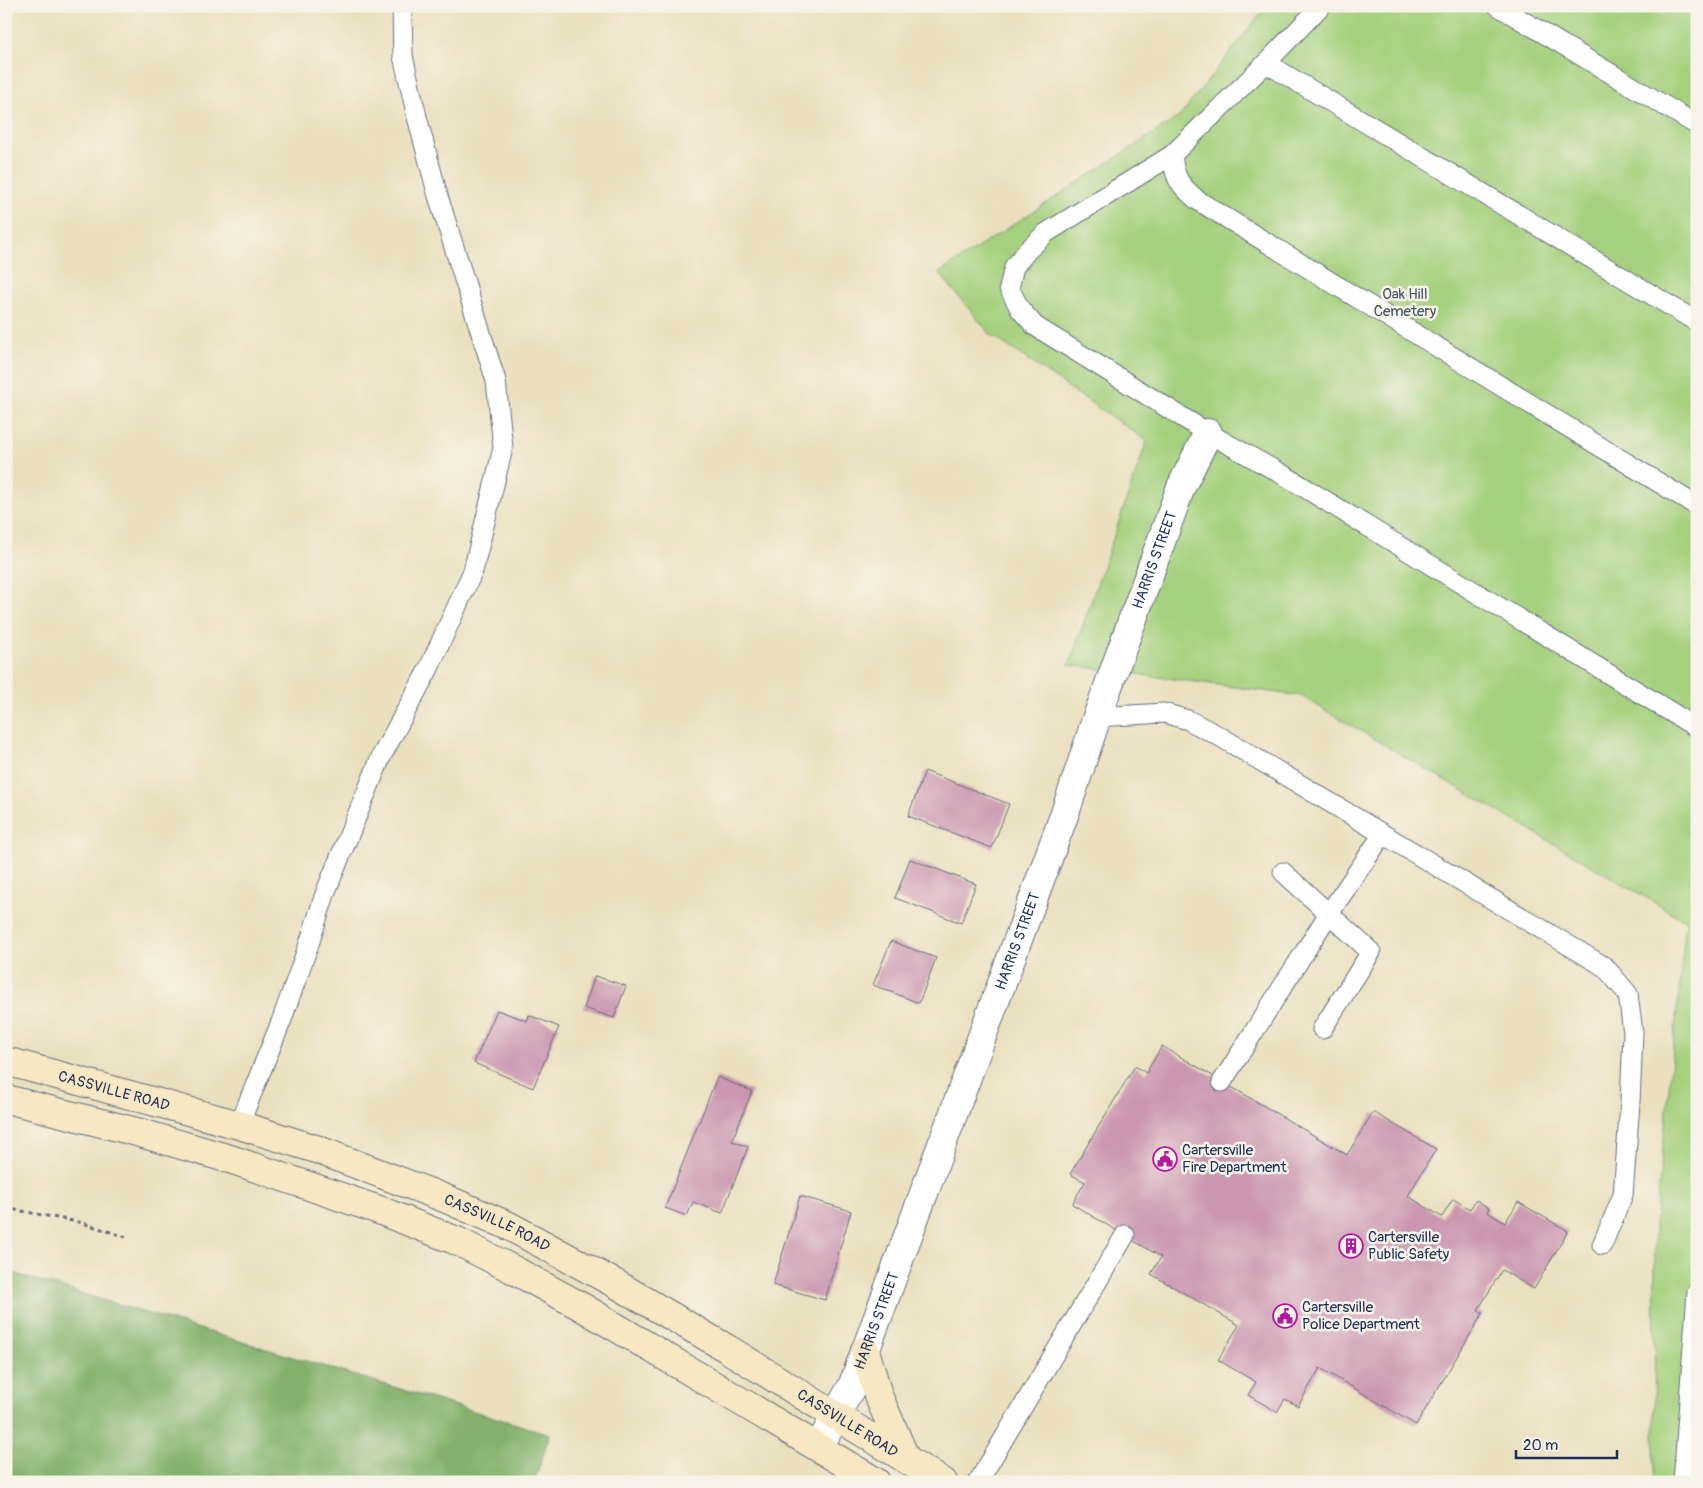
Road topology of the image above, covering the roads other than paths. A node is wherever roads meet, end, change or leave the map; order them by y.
1 (402, 6) edge
2 (1321, 6) edge
3 (1498, 6) edge
4 (1266, 63) junction
5 (1697, 125) edge
6 (1172, 155) junction
7 (1697, 322) edge
8 (1208, 434) junction
9 (1697, 506) edge
10 (1097, 717) junction
11 (1697, 728) edge
12 (1383, 834) junction
13 (1283, 872) dead end
14 (1328, 914) junction
15 (1322, 1029) dead end
16 (6, 1061) edge
17 (1222, 1082) dead end
18 (6, 1099) edge
19 (239, 1125) junction
20 (1125, 1235) dead end
21 (1602, 1245) dead end
22 (1697, 1292) edge
23 (866, 1350) junction
24 (837, 1416) junction
25 (819, 1447) junction
26 (906, 1459) junction
27 (876, 1482) edge
28 (943, 1482) edge
29 (978, 1482) edge
30 (1683, 1482) edge

1 - 19 lane
2 - 4 lane
3 - 5 lane
4 - 6 lane
4 - 7 lane
6 - 8 lane
6 - 9 lane
8 - 10 street, HARRIS STREET
8 - 11 lane
10 - 12 lane
10 - 23 street, HARRIS STREET
12 - 14 lane
12 - 21 lane
13 - 14 lane
14 - 15 lane
14 - 17 lane
16 - 19 main road, CASSVILLE ROAD
18 - 25 main road
19 - 24 main road, CASSVILLE ROAD
20 - 29 lane
22 - 30 lane
23 - 24 street, HARRIS STREET
23 - 26 main road
24 - 25 street, HARRIS STREET
24 - 26 main road, CASSVILLE ROAD
25 - 27 main road
26 - 28 main road, CASSVILLE ROAD

